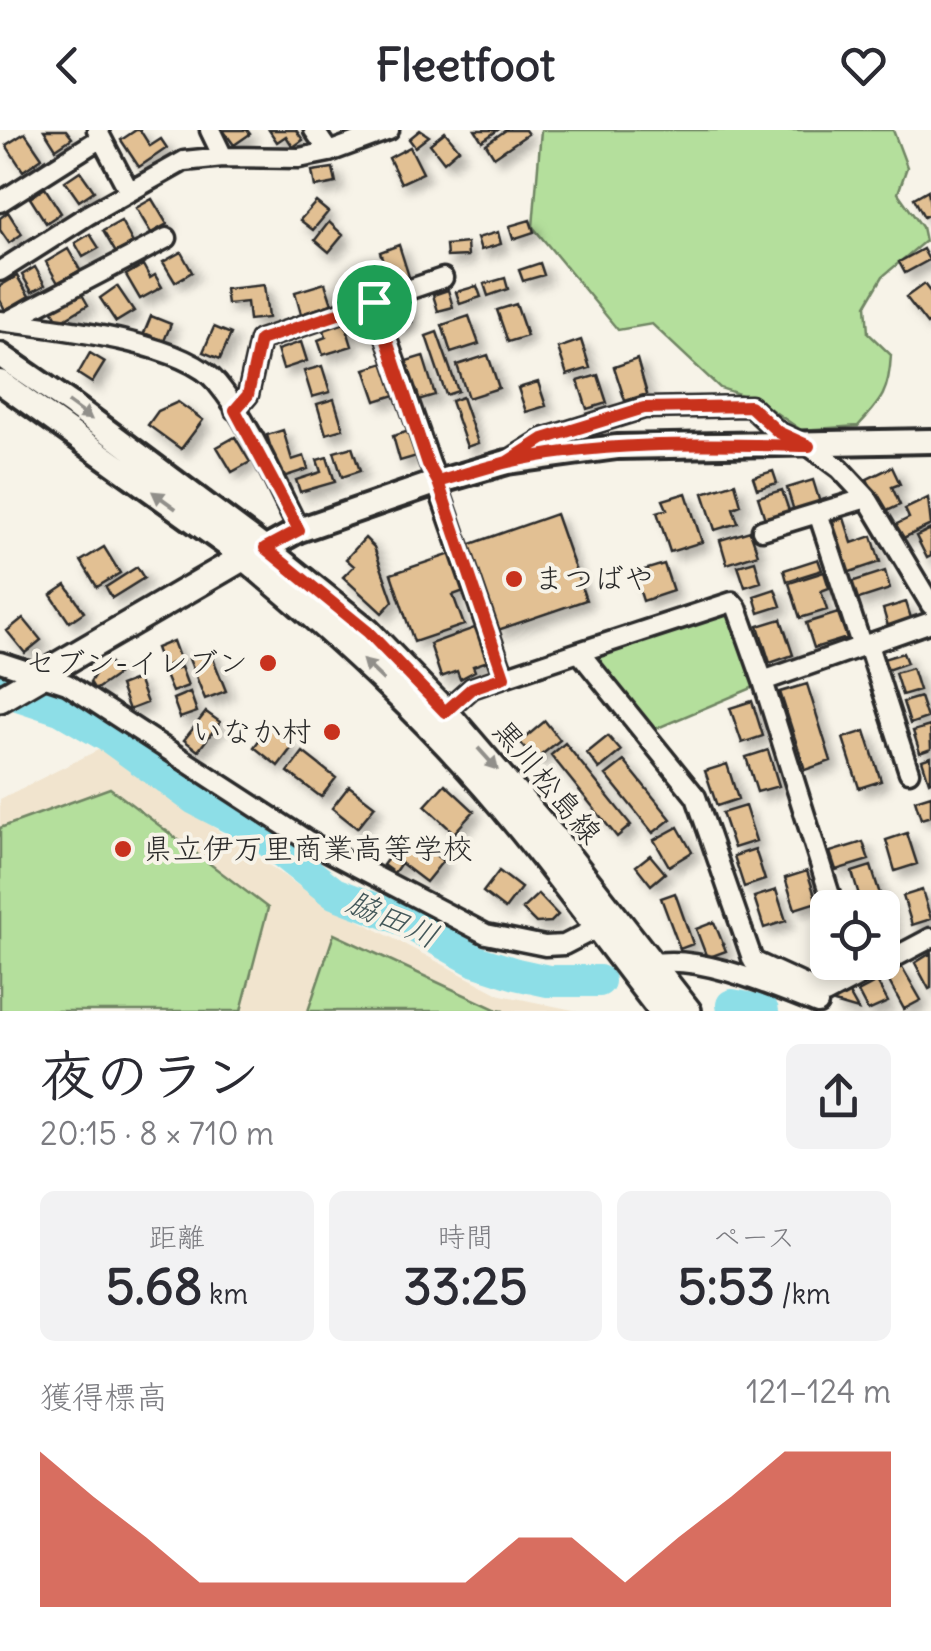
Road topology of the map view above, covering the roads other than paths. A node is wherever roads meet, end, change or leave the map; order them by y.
1 (210, 130) edge
2 (314, 130) edge
3 (388, 130) edge
4 (99, 134) edge
5 (329, 152) junction
6 (223, 157) junction
7 (129, 190) junction
8 (0, 202) edge
9 (166, 238) dead end
10 (0, 271) edge
11 (443, 278) dead end
12 (374, 302) junction
13 (3, 322) edge
14 (0, 355) edge
15 (0, 382) edge
16 (235, 410) junction
17 (931, 441) edge
18 (809, 446) junction
19 (507, 462) junction
20 (438, 482) junction
21 (867, 498) junction
22 (818, 513) junction
23 (299, 530) junction
24 (762, 530) dead end
25 (254, 553) junction
26 (931, 605) edge
27 (931, 622) edge
28 (865, 646) junction
29 (580, 652) junction
30 (0, 662) edge
31 (40, 676) junction
32 (504, 677) junction
33 (764, 681) junction
34 (0, 699) edge
35 (445, 712) junction
36 (909, 772) dead end
37 (828, 890) edge
38 (598, 928) junction
39 (931, 938) edge
40 (900, 951) edge
41 (651, 964) junction
42 (844, 980) edge
43 (822, 999) junction
44 (662, 1011) edge
45 (688, 1011) edge
46 (838, 1011) edge

1 - 6 street
2 - 5 street
3 - 5 street
4 - 7 street
4 - 8 street
5 - 6 street
6 - 7 street
7 - 10 street
9 - 13 street
11 - 12 street
12 - 16 street
12 - 20 street
13 - 16 street
14 -> 25 street
25 -> 15 street
16 - 23 street
17 - 18 street
18 - 19 street
18 - 19 street
18 - 21 street
19 - 20 street
20 - 23 street
20 - 32 street
21 - 22 street
21 - 26 street
22 - 24 street
22 - 28 street
23 - 25 street
25 - 31 main road
25 - 35 main road, 黒川松島線
38 -> 25 main road, 黒川松島線
27 - 28 street
28 - 33 street
28 - 36 street
29 - 32 street
29 - 33 street
29 - 43 street
30 - 31 street
31 - 34 main road
31 - 38 street
32 - 35 street
33 - 37 street
35 -> 41 main road, 黒川松島線
38 - 44 main road, 黒川松島線
39 - 40 street
41 - 43 street
41 - 45 main road, 黒川松島線
42 - 43 street
43 - 46 street

